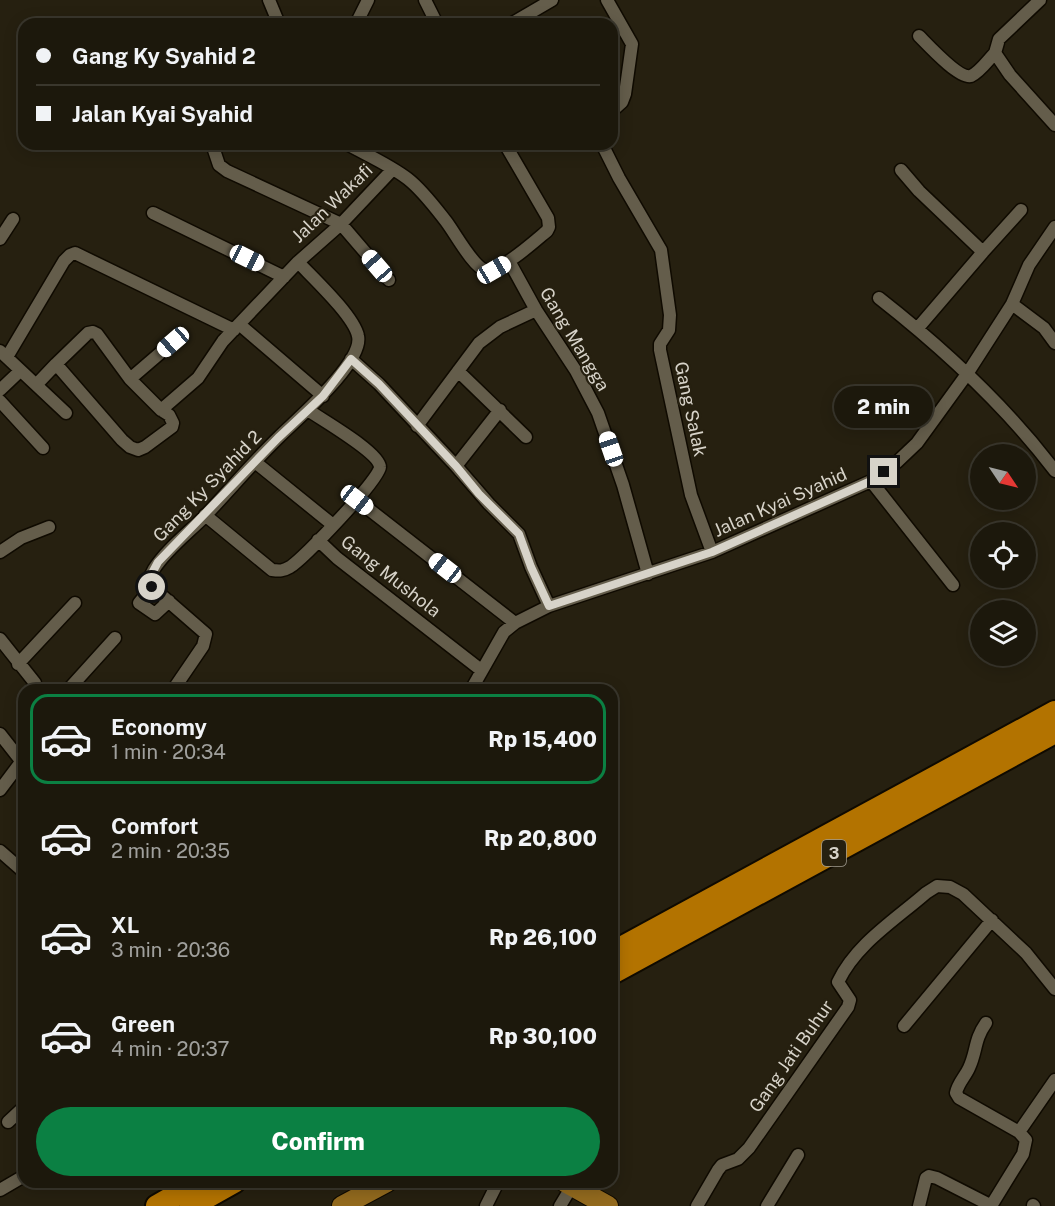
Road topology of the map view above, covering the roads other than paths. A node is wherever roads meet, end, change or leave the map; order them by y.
1 (269, 0) edge
2 (368, 0) edge
3 (425, 0) edge
4 (552, 0) edge
5 (607, 0) edge
6 (1037, 1) edge
7 (276, 18) edge
8 (359, 18) edge
9 (434, 18) edge
10 (521, 18) edge
11 (617, 18) edge
12 (618, 19) edge
13 (919, 36) dead end
14 (995, 53) junction
15 (618, 106) edge
16 (1055, 125) edge
17 (214, 150) edge
18 (358, 150) edge
19 (508, 150) edge
20 (606, 150) edge
21 (393, 169) junction
22 (901, 170) dead end
23 (1020, 210) dead end
24 (153, 213) dead end
25 (13, 219) dead end
26 (340, 224) junction
27 (1055, 227) edge
28 (0, 239) edge
29 (983, 252) junction
30 (509, 261) junction
31 (298, 262) junction
32 (284, 277) junction
33 (389, 280) dead end
34 (879, 298) dead end
35 (1012, 304) junction
36 (536, 310) junction
37 (237, 327) junction
38 (917, 329) junction
39 (173, 342) dead end
40 (1055, 343) edge
41 (3, 354) edge
42 (351, 359) junction
43 (56, 364) junction
44 (20, 371) junction
45 (458, 371) junction
46 (967, 374) junction
47 (130, 379) junction
48 (37, 384) junction
49 (0, 390) edge
50 (323, 396) junction
51 (0, 401) edge
52 (161, 410) junction
53 (308, 410) junction
54 (500, 410) junction
55 (66, 413) dead end
56 (417, 426) junction
57 (526, 438) dead end
58 (43, 448) dead end
59 (255, 462) junction
60 (456, 466) junction
61 (1055, 471) edge
62 (871, 481) junction
63 (357, 500) junction
64 (205, 515) junction
65 (333, 525) junction
66 (49, 527) dead end
67 (318, 540) junction
68 (0, 552) edge
69 (712, 552) junction
70 (648, 574) junction
71 (953, 585) dead end
72 (152, 587) junction
73 (169, 601) junction
74 (75, 603) dead end
75 (549, 606) junction
76 (515, 623) junction
77 (115, 638) dead end
78 (0, 639) edge
79 (18, 664) junction
80 (481, 670) junction
81 (35, 683) dead end
82 (73, 684) edge
83 (177, 684) edge
84 (474, 684) edge
85 (1055, 712) edge
86 (1055, 732) edge
87 (0, 734) edge
88 (18, 759) edge
89 (18, 770) edge
90 (0, 790) edge
91 (0, 851) edge
92 (18, 867) edge
93 (992, 920) junction
94 (618, 950) edge
95 (618, 971) edge
96 (1055, 989) edge
97 (986, 1023) dead end
98 (904, 1026) dead end
99 (1055, 1080) edge
100 (18, 1113) edge
101 (8, 1122) dead end
102 (1019, 1132) junction
103 (798, 1155) dead end
104 (18, 1180) edge
105 (188, 1188) edge
106 (223, 1188) edge
107 (376, 1188) edge
108 (495, 1188) edge
109 (567, 1188) edge
110 (575, 1188) edge
111 (0, 1190) edge
112 (157, 1206) edge
113 (191, 1206) edge
114 (342, 1206) edge
115 (486, 1206) edge
116 (560, 1206) edge
117 (608, 1206) edge
118 (697, 1206) edge
119 (767, 1206) edge
120 (919, 1206) edge
121 (992, 1206) edge

1 - 7 street
2 - 8 street
3 - 9 street
4 - 10 street
5 - 11 street
6 - 14 street
12 - 15 street
13 - 14 street
14 - 16 street
17 - 26 street
18 - 21 street
19 - 30 street
20 - 69 street, Gang Salak
21 - 26 street, Jalan Wakafi
21 - 30 street, Jalan Wakafi
22 - 29 street
23 - 29 street
24 - 32 street
25 - 28 street
26 - 31 street, Jalan Wakafi
26 - 33 street
27 - 35 street, Jalan Kyai Syahid
29 - 38 street
30 - 36 street, Gang Mangga
31 - 32 street
31 - 42 street, Jalan Wakafi
32 - 37 street
34 - 38 street
35 - 40 street
35 - 46 street, Jalan Kyai Syahid
36 - 45 street
36 - 70 street, Gang Mangga
37 - 41 street
37 - 50 street
37 - 52 street
38 - 46 street
39 - 47 street
41 - 44 street
42 - 50 street, Jalan Wakafi
42 - 56 street
43 - 47 street
43 - 48 street
43 - 52 street
44 - 48 street
44 - 49 street
45 - 54 street
45 - 56 street
46 - 61 street
46 - 62 street, Jalan Kyai Syahid
47 - 52 street
48 - 55 street
50 - 53 street, Gang Ky Syahid 2
51 - 58 street
53 - 59 street, Gang Ky Syahid 2
53 - 63 street
54 - 57 street
54 - 60 street
56 - 60 street
59 - 64 street, Gang Ky Syahid 2
59 - 65 street, Gang Mushola
60 - 75 street
62 - 69 street, Jalan Kyai Syahid
62 - 71 street
63 - 65 street
63 - 76 street
64 - 67 street
64 - 72 street, Gang Ky Syahid 2
65 - 67 street, Gang Mushola
66 - 68 street
67 - 80 street, Gang Mushola
69 - 70 street, Jalan Kyai Syahid
70 - 75 street, Jalan Kyai Syahid
72 - 73 street
72 - 73 street, Gang Ky Syahid 2
73 - 83 street
74 - 79 street
75 - 76 street, Jalan Kyai Syahid
76 - 80 street, Jalan Kyai Syahid
77 - 82 street
78 - 79 street
79 - 81 street
80 - 84 street, Jalan Kyai Syahid
85 - 94 highway, 3
86 - 95 highway, 3
87 - 88 street
89 - 90 street
91 - 92 street
93 - 96 street
93 - 98 street
93 - 118 street, Gang Jati Buhur
97 - 102 street
99 - 102 street
100 - 101 street
102 - 121 street
103 - 119 street
104 - 111 street
105 - 112 highway
106 - 113 highway
107 - 114 main road
108 - 115 street
109 - 116 street
110 - 117 main road
120 - 121 street

